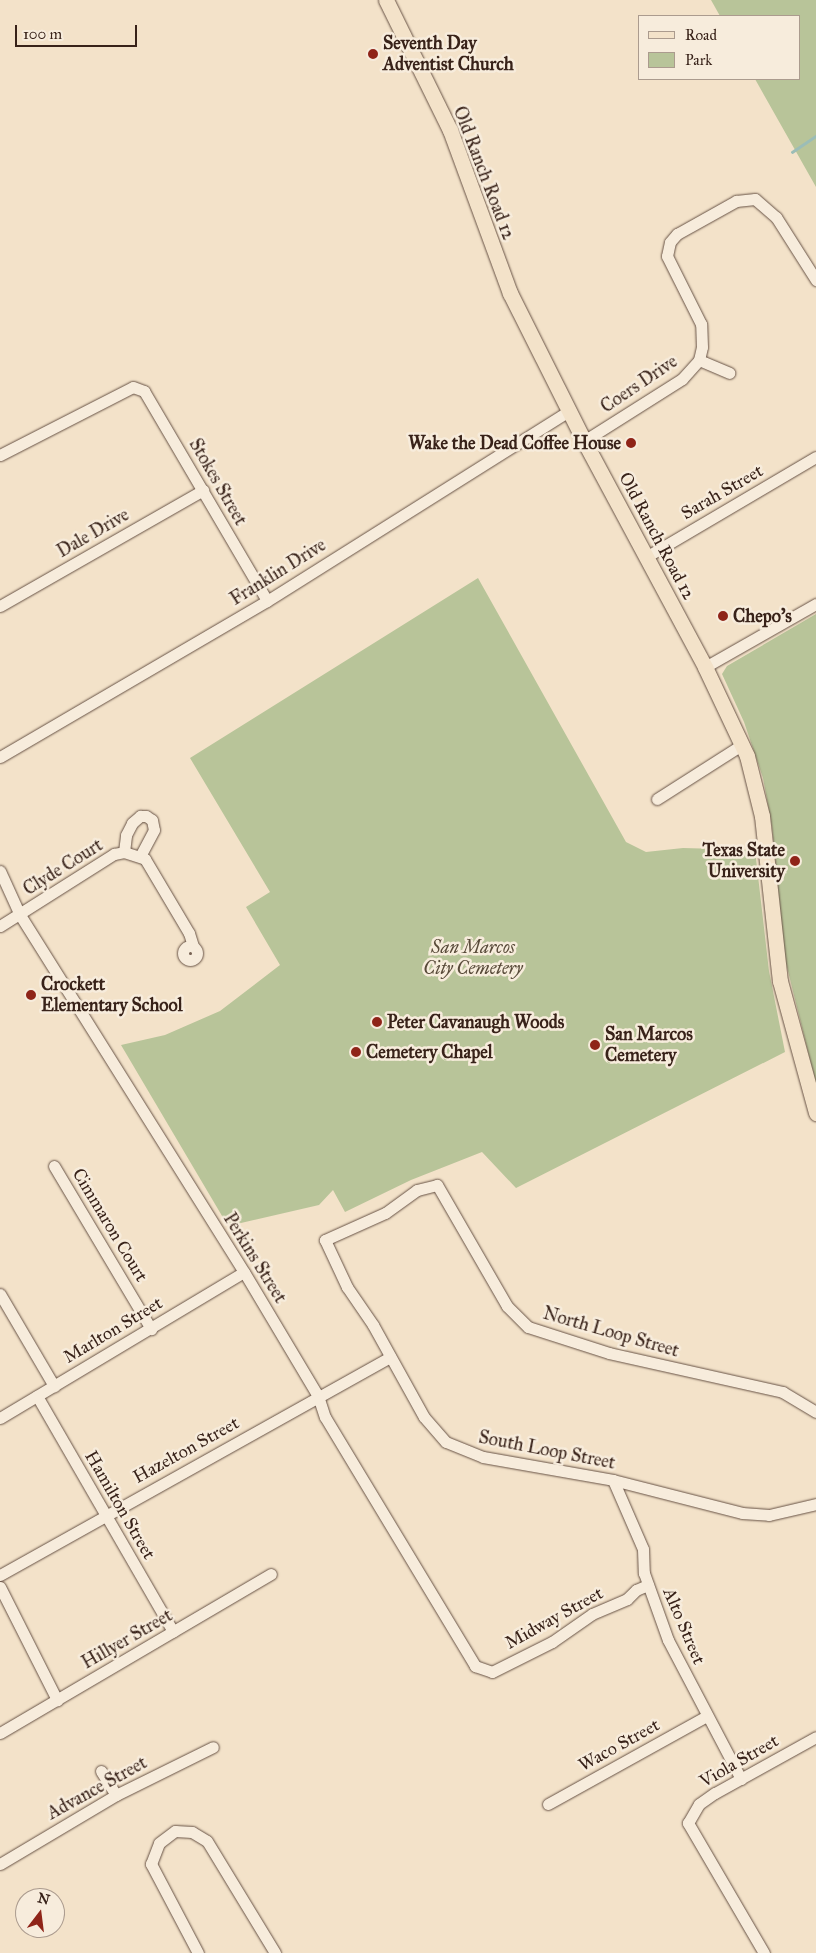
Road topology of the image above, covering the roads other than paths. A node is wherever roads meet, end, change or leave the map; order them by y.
1 (386, 0) edge
2 (816, 280) edge
3 (699, 360) junction
4 (729, 374) dead end
5 (570, 410) junction
6 (584, 441) junction
7 (0, 454) edge
8 (816, 457) edge
9 (203, 490) junction
10 (646, 557) junction
11 (267, 601) junction
12 (816, 604) edge
13 (0, 606) edge
14 (706, 667) junction
15 (743, 744) junction
16 (0, 757) edge
17 (657, 799) dead end
18 (124, 852) junction
19 (140, 856) junction
20 (0, 872) edge
21 (20, 915) junction
22 (0, 926) edge
23 (192, 946) dead end
24 (816, 1113) edge
25 (54, 1166) dead end
26 (325, 1240) joint
27 (244, 1272) junction
28 (0, 1294) edge
29 (151, 1329) junction
30 (390, 1356) junction
31 (54, 1386) junction
32 (37, 1396) junction
33 (318, 1396) junction
34 (816, 1412) edge
35 (0, 1418) edge
36 (613, 1480) junction
37 (816, 1504) edge
38 (106, 1516) junction
39 (271, 1574) dead end
40 (0, 1575) edge
41 (648, 1585) junction
42 (0, 1587) edge
43 (173, 1632) junction
44 (475, 1666) joint
45 (58, 1700) junction
46 (707, 1716) junction
47 (0, 1732) edge
48 (816, 1738) edge
49 (213, 1747) dead end
50 (101, 1771) dead end
51 (741, 1779) junction
52 (116, 1795) junction
53 (548, 1804) dead end
54 (0, 1864) edge
55 (198, 1953) edge
56 (275, 1953) edge
57 (764, 1953) edge

1 - 5 main road, Old Ranch Road 12
2 - 3 street, Coers Drive
3 - 4 street
3 - 6 street, Coers Drive
5 - 6 main road, Old Ranch Road 12
5 - 11 street, Franklin Drive
6 - 10 main road, Old Ranch Road 12
7 - 9 street, Stokes Street
8 - 10 street, Sarah Street
9 - 11 street, Stokes Street
9 - 13 street, Dale Drive
10 - 14 main road, Old Ranch Road 12
11 - 16 street, Franklin Drive
12 - 14 street
14 - 15 main road, Old Ranch Road 12
15 - 17 street
15 - 24 main road, Old Ranch Road 12
18 - 19 street, Clyde Court
18 - 19 street
18 - 21 street, Clyde Court
19 - 23 street
20 - 21 street, Perkins Street
21 - 22 street, Clyde Court
21 - 27 street, Perkins Street
25 - 29 street, Cimmaron Court
26 - 30 street, South Loop Street
26 - 34 street, North Loop Street
27 - 29 street, Marlton Street
27 - 33 street, Perkins Street
28 - 31 street
29 - 31 street, Marlton Street
30 - 33 street, Hazelton Street
30 - 36 street, South Loop Street
31 - 32 street, Marlton Street
32 - 35 street, Marlton Street
32 - 38 street, Hamilton Street
33 - 38 street, Hazelton Street
33 - 44 street, Perkins Street
36 - 37 street, South Loop Street
36 - 41 street, Alto Street
38 - 40 street, Hazelton Street
38 - 43 street, Hamilton Street
39 - 43 street, Hillyer Street
41 - 44 street, Midway Street
41 - 46 street, Alto Street
42 - 45 street
43 - 45 street, Hillyer Street
45 - 47 street, Hillyer Street
46 - 51 street, Alto Street
46 - 53 street, Waco Street
48 - 51 street, Viola Street
49 - 52 street, Advance Street
50 - 52 street
51 - 57 street, Viola Street
52 - 54 street, Advance Street
55 - 56 street

